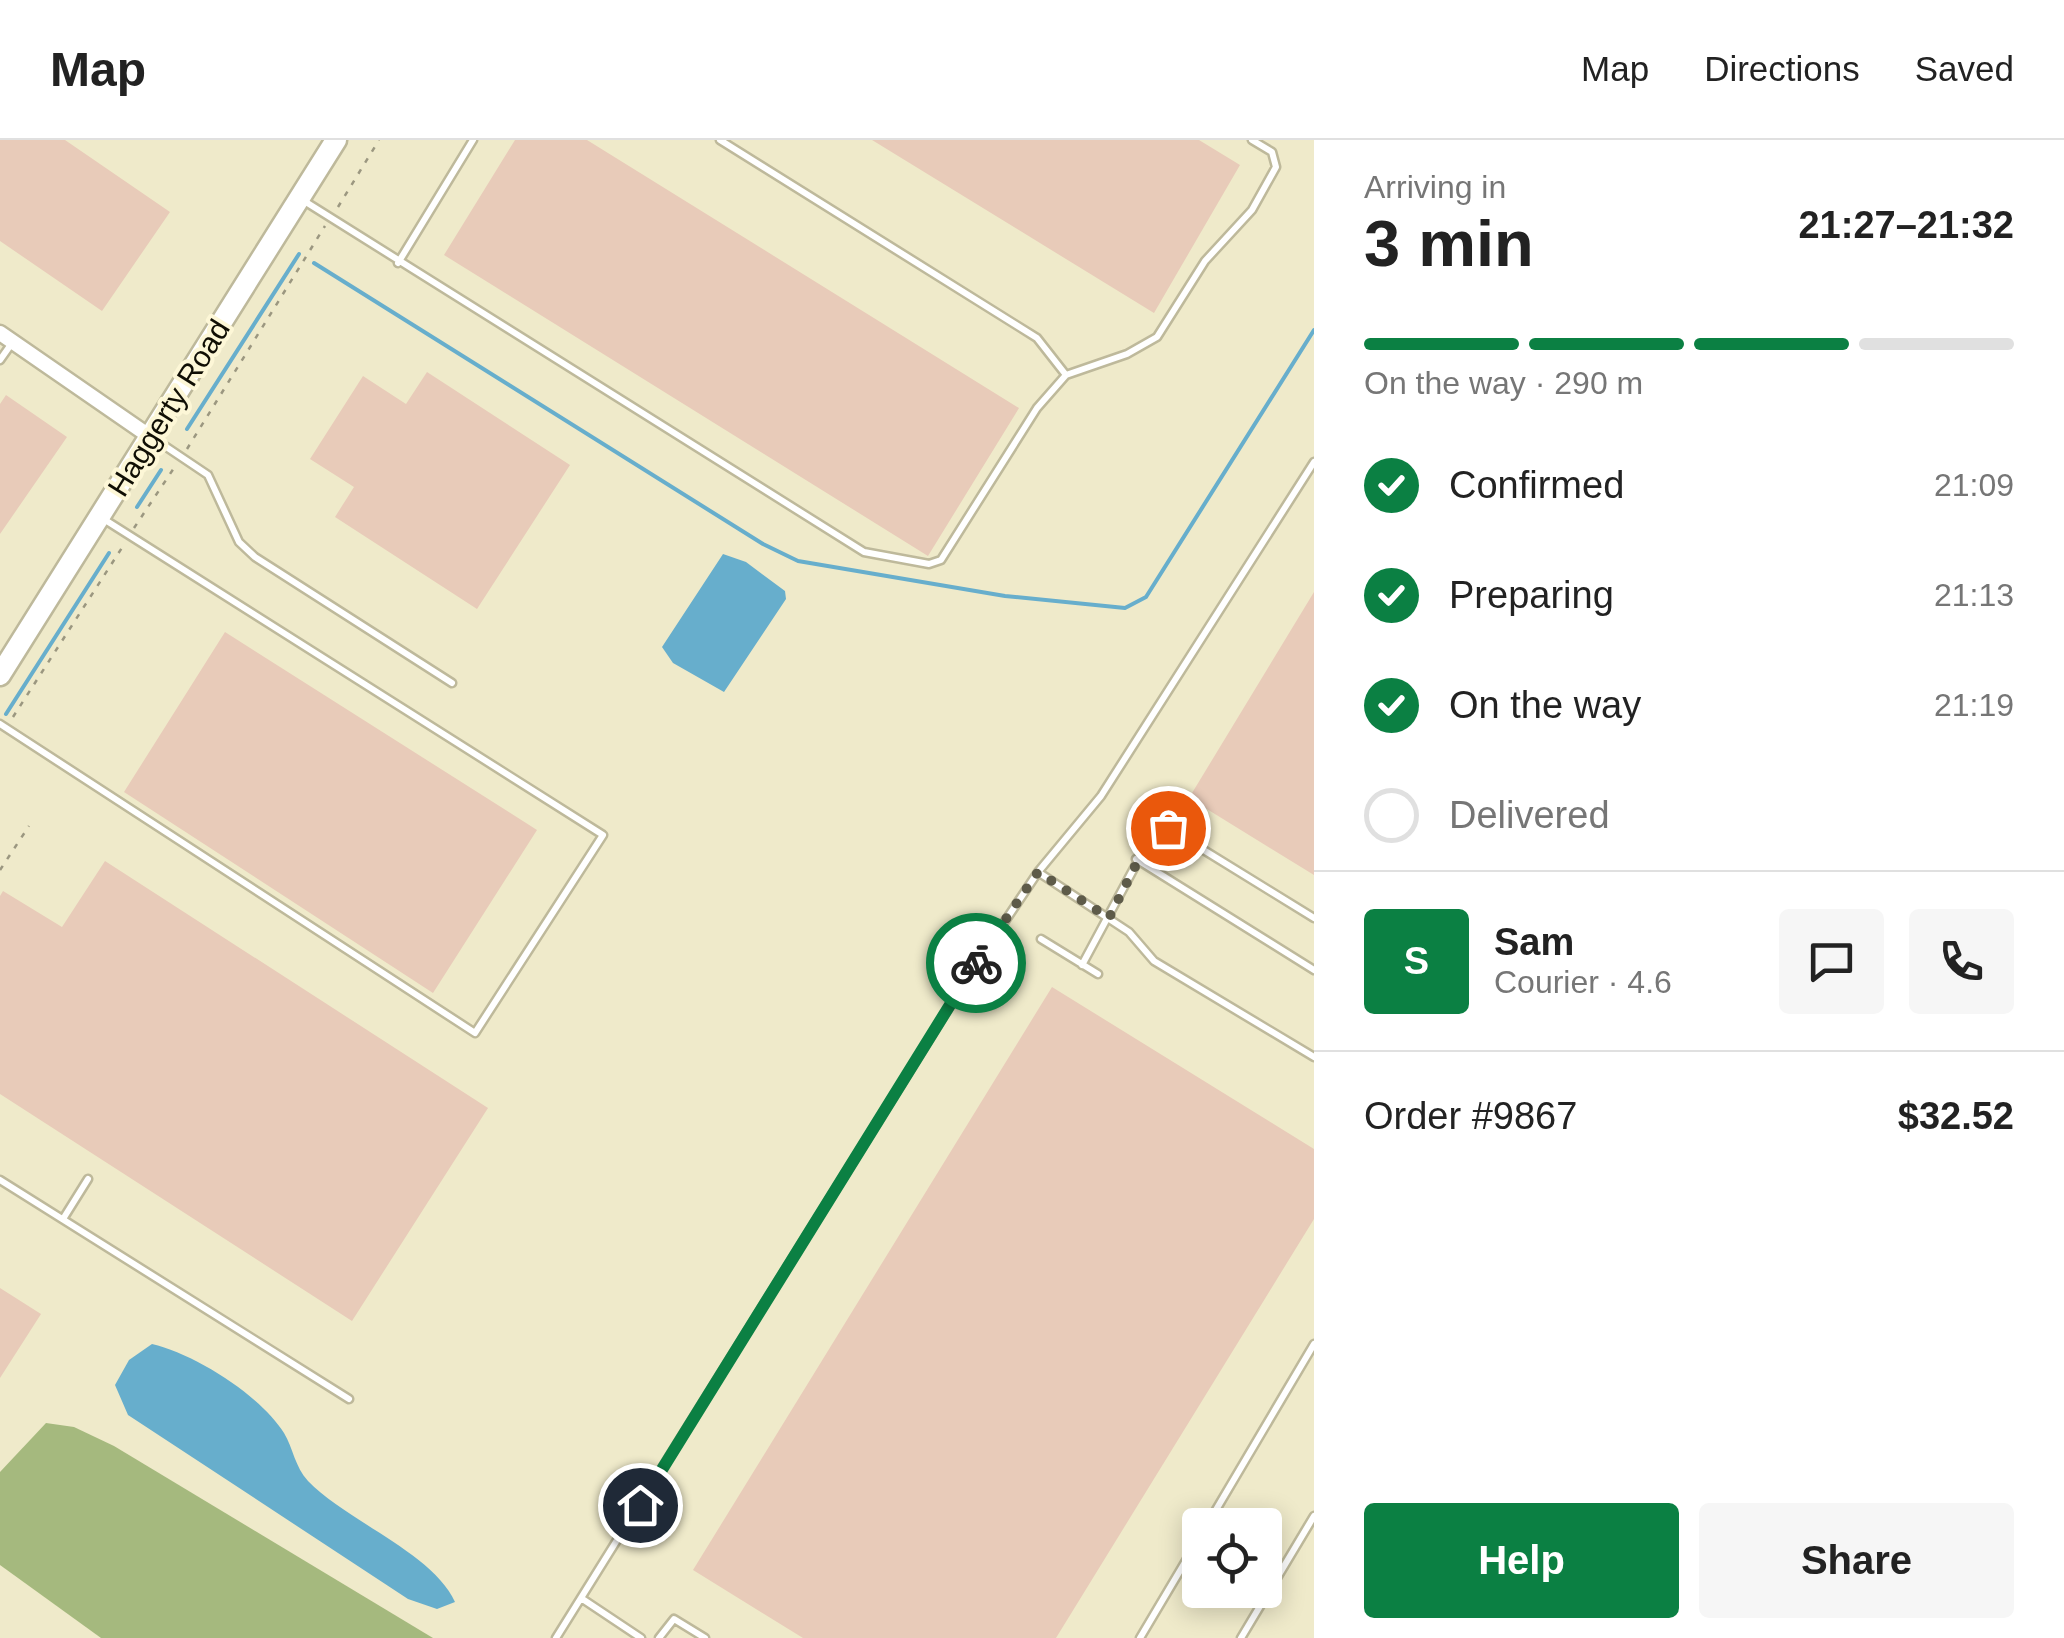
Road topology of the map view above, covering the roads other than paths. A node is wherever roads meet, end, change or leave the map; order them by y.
1 (336, 140) edge
2 (473, 140) edge
3 (720, 140) edge
4 (1252, 140) edge
5 (300, 198) junction
6 (398, 263) junction
7 (6, 337) edge
8 (0, 360) edge
9 (1066, 375) junction
10 (152, 438) junction
11 (1314, 462) edge
12 (101, 517) junction
13 (0, 675) edge
14 (452, 682) dead end
15 (3, 726) edge
16 (1136, 860) junction
17 (1038, 872) junction
18 (1109, 918) junction
19 (1314, 918) edge
20 (1041, 939) dead end
21 (1082, 964) junction
22 (1314, 970) edge
23 (1098, 974) dead end
24 (1314, 1056) edge
25 (88, 1179) dead end
26 (0, 1180) edge
27 (63, 1220) junction
28 (1314, 1344) edge
29 (349, 1399) dead end
30 (1217, 1508) edge
31 (1314, 1516) edge
32 (1182, 1567) edge
33 (581, 1598) junction
34 (556, 1638) edge
35 (641, 1638) edge
36 (659, 1638) edge
37 (705, 1638) edge
38 (1140, 1638) edge
39 (1241, 1638) edge

1 - 5 main road, Haggerty Road
2 - 6 lane
3 - 9 lane
4 - 9 lane
5 - 6 lane
5 - 10 main road, Haggerty Road
6 - 9 lane
7 - 8 lane
7 - 10 street
10 - 12 main road, Haggerty Road
10 - 14 lane
11 - 17 lane
12 - 13 main road, Haggerty Road
12 - 15 lane
16 - 18 lane
16 - 19 lane
16 - 22 lane
17 - 18 lane
17 - 33 lane
18 - 21 lane
18 - 24 lane
20 - 21 lane
21 - 23 lane
25 - 27 lane
26 - 27 lane
27 - 29 lane
28 - 30 lane
31 - 39 lane
32 - 38 lane
33 - 34 lane
33 - 35 lane
36 - 37 lane

